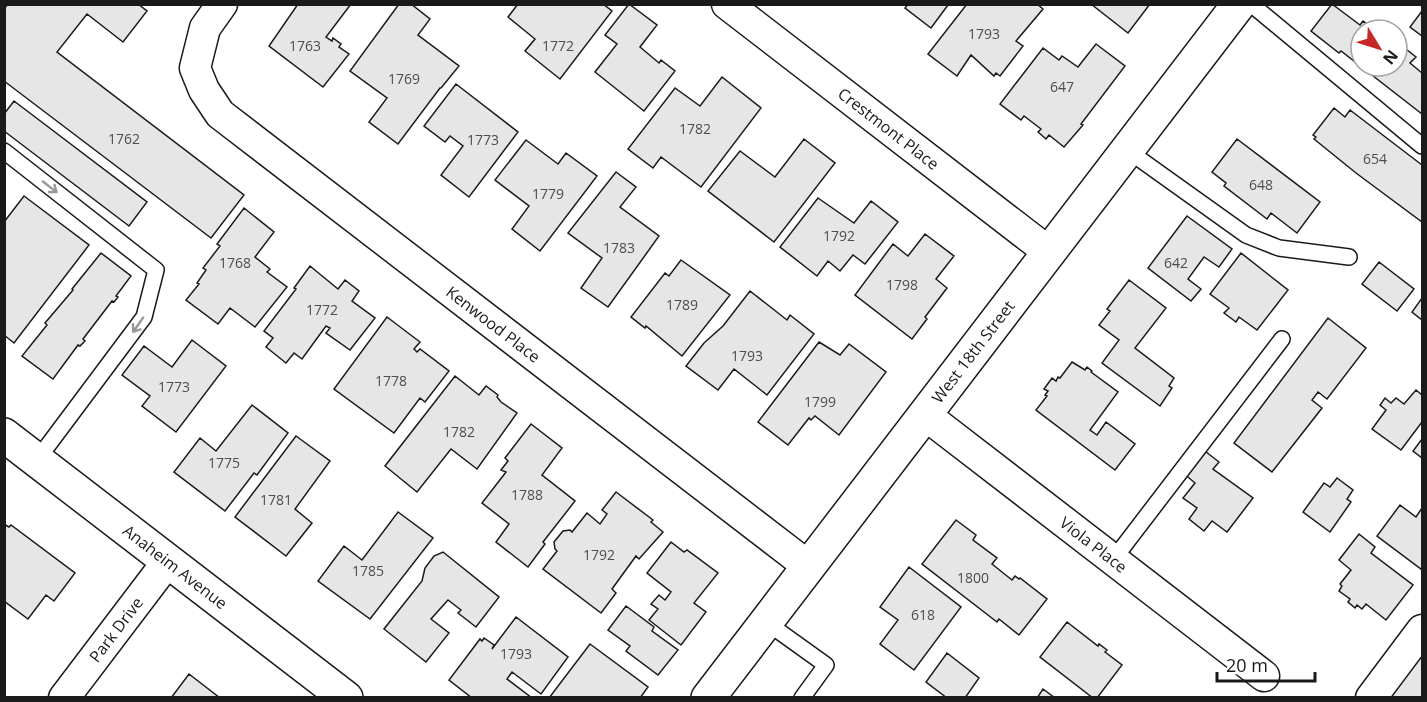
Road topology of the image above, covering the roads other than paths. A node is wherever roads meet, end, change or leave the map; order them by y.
1 (222, 4) edge
2 (727, 4) edge
3 (1239, 4) edge
4 (1251, 4) edge
5 (1422, 146) edge
6 (1128, 150) junction
7 (4, 151) edge
8 (1050, 253) junction
9 (1349, 257) dead end
10 (1282, 339) dead end
11 (924, 414) junction
12 (4, 435) edge
13 (37, 460) junction
14 (1113, 560) junction
15 (168, 561) junction
16 (808, 566) junction
17 (765, 622) junction
18 (1422, 630) edge
19 (1264, 676) dead end
20 (64, 698) edge
21 (346, 698) edge
22 (708, 698) edge
23 (802, 698) edge
24 (1371, 698) edge

1 - 16 street, Kenwood Place
2 - 8 street, Crestmont Place
3 - 6 street, West 18th Street
4 - 5 lane
6 - 8 street, West 18th Street
6 - 9 lane
7 -> 13 lane
8 - 11 street, West 18th Street
10 - 14 lane
11 - 14 street, Viola Place
11 - 16 street, West 18th Street
12 - 13 street, Anaheim Avenue
13 - 15 street, Anaheim Avenue
14 - 19 street, Viola Place
15 - 20 street, Park Drive
15 - 21 street, Anaheim Avenue
16 - 17 street, West 18th Street
17 - 22 street, West 18th Street
17 - 23 lane
18 - 24 street

